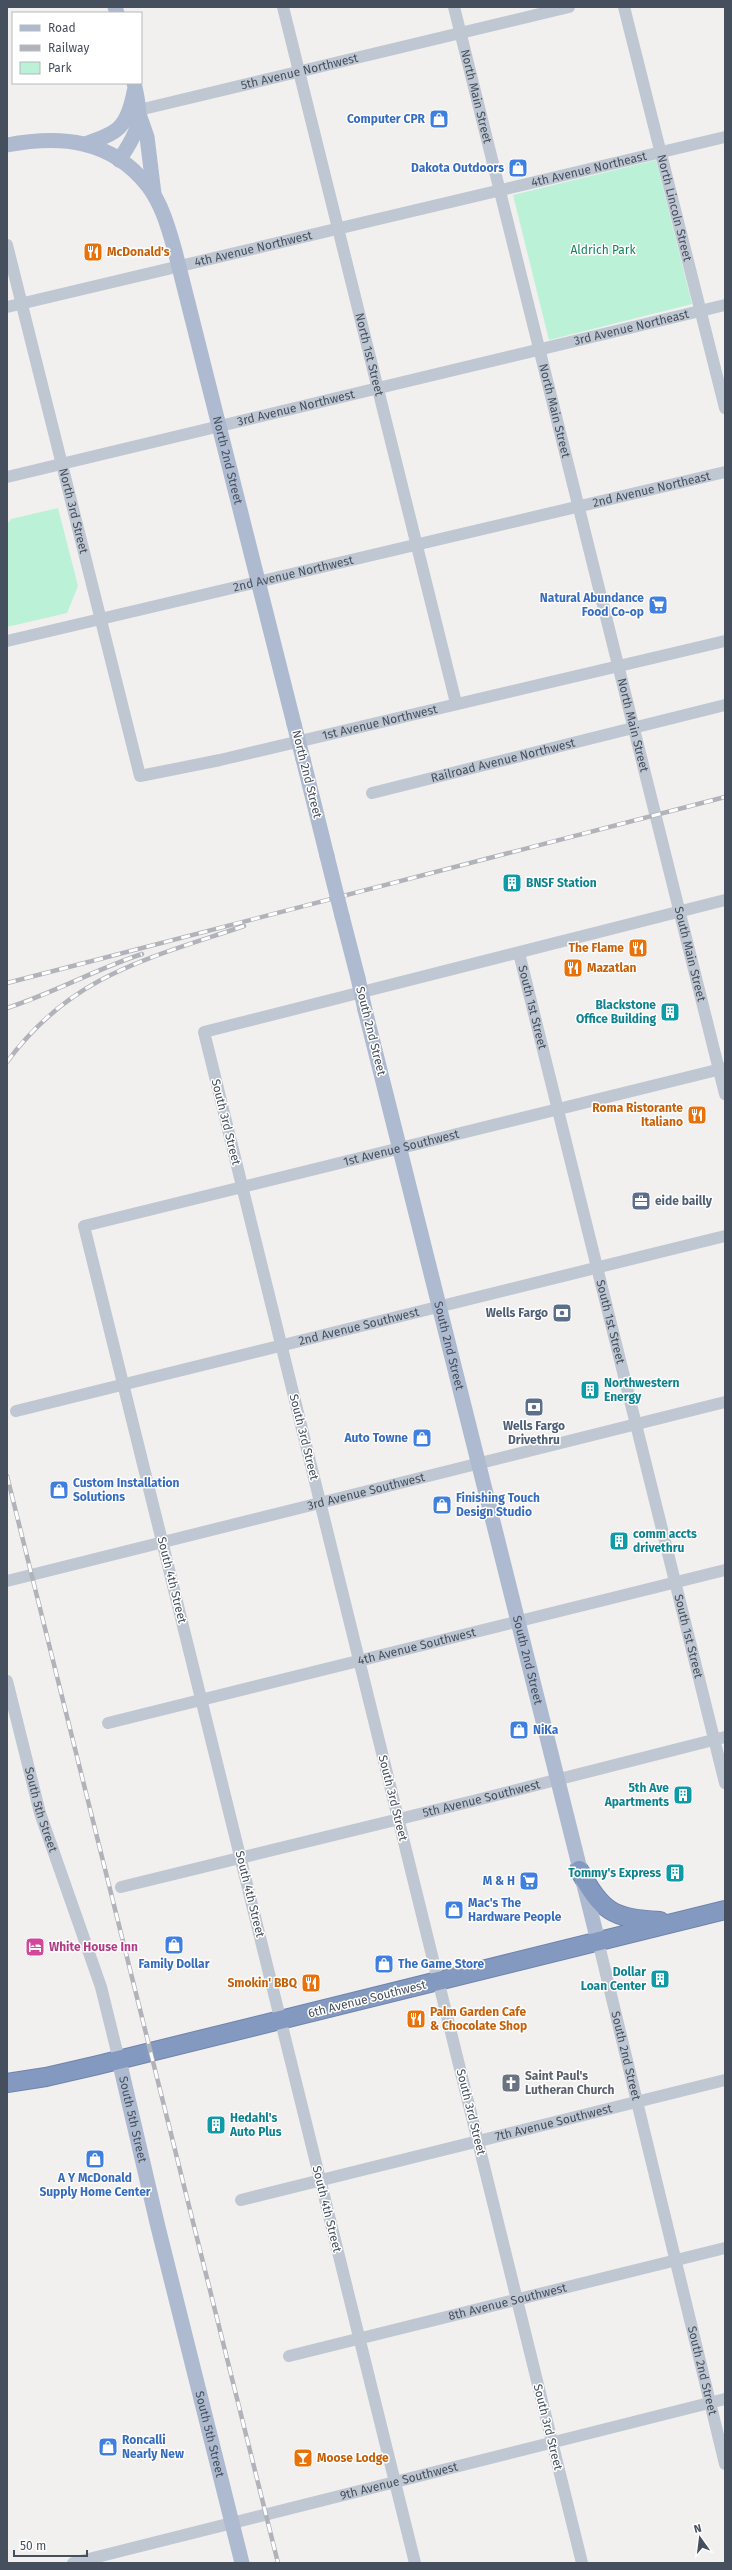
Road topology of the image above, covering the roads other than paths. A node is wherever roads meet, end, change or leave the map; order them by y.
1 (283, 7) edge
2 (454, 7) edge
3 (570, 7) edge
4 (624, 7) edge
5 (460, 34) junction
6 (299, 73) junction
7 (134, 85) edge
8 (172, 103) junction
9 (140, 113) junction
10 (147, 137) junction
11 (725, 137) edge
12 (85, 144) junction
13 (7, 145) edge
14 (661, 153) junction
15 (119, 160) junction
16 (499, 192) junction
17 (154, 197) junction
18 (339, 229) junction
19 (7, 245) edge
20 (179, 267) junction
21 (22, 304) junction
22 (725, 305) edge
23 (7, 307) edge
24 (700, 311) junction
25 (538, 349) junction
26 (377, 387) junction
27 (725, 408) edge
28 (220, 425) junction
29 (62, 463) junction
30 (725, 472) edge
31 (7, 477) edge
32 (579, 507) junction
33 (417, 545) junction
34 (258, 582) junction
35 (100, 619) junction
36 (7, 640) edge
37 (725, 641) edge
38 (619, 665) junction
39 (456, 703) junction
40 (725, 705) edge
41 (634, 728) junction
42 (140, 776) joint
43 (372, 793) dead end
44 (655, 815) joint
45 (327, 856) joint
46 (725, 900) edge
47 (680, 912) junction
48 (519, 953) junction
49 (722, 1069) edge
50 (725, 1094) edge
51 (558, 1110) junction
52 (400, 1148) junction
53 (242, 1188) junction
54 (84, 1226) joint
55 (725, 1236) edge
56 (596, 1268) junction
57 (438, 1306) junction
58 (281, 1345) junction
59 (124, 1384) junction
60 (725, 1402) edge
61 (16, 1411) dead end
62 (636, 1424) junction
63 (479, 1463) junction
64 (320, 1503) junction
65 (163, 1543) junction
66 (725, 1570) edge
67 (7, 1581) edge
68 (675, 1582) junction
69 (518, 1623) junction
70 (360, 1662) junction
71 (7, 1680) edge
72 (202, 1700) junction
73 (108, 1723) dead end
74 (720, 1738) edge
75 (557, 1780) junction
76 (725, 1783) edge
77 (398, 1819) junction
78 (241, 1858) junction
79 (579, 1870) junction
80 (121, 1886) dead end
81 (725, 1910) edge
82 (677, 1922) junction
83 (598, 1941) junction
84 (439, 1981) junction
85 (281, 2021) junction
86 (119, 2060) junction
87 (725, 2080) edge
88 (7, 2083) edge
89 (636, 2102) junction
90 (478, 2142) junction
91 (320, 2180) junction
92 (241, 2200) dead end
93 (725, 2248) edge
94 (674, 2260) junction
95 (517, 2300) junction
96 (359, 2339) junction
97 (289, 2356) dead end
98 (725, 2399) edge
99 (710, 2402) junction
100 (552, 2443) junction
101 (725, 2464) edge
102 (395, 2482) junction
103 (233, 2524) junction
104 (73, 2563) edge
105 (242, 2563) edge
106 (415, 2563) edge
107 (582, 2563) edge

1 - 6 street, North 1st Street
2 - 5 street, North Main Street
3 - 5 street, 5th Avenue Northwest
4 - 14 street, North Lincoln Street
5 - 6 street, 5th Avenue Northwest
5 - 16 street, North Main Street
6 - 8 street, 5th Avenue Northwest
6 - 18 street, North 1st Street
7 - 9 main road
7 - 12 main road
8 - 9 street, 5th Avenue Northwest
8 - 10 street
9 - 10 main road
9 - 15 main road
10 - 17 main road
11 - 14 street, 4th Avenue Northeast
12 - 13 main road
12 - 15 main road
14 - 16 street, 4th Avenue Northeast
14 - 24 street, North Lincoln Street
15 - 17 main road, North 2nd Street
16 - 18 street, 4th Avenue Northwest
16 - 25 street, North Main Street
17 - 20 main road, North 2nd Street
18 - 20 street, 4th Avenue Northwest
18 - 26 street, North 1st Street
19 - 21 street, North 3rd Street
20 - 21 street, 4th Avenue Northwest
20 - 28 main road, North 2nd Street
21 - 23 street, 4th Avenue Northwest
21 - 29 street, North 3rd Street
22 - 24 street, 3rd Avenue Northeast
24 - 25 street, 3rd Avenue Northeast
24 - 27 street, North Lincoln Street
25 - 26 street, 3rd Avenue Northwest
25 - 32 street, North Main Street
26 - 28 street, 3rd Avenue Northwest
26 - 33 street, North 1st Street
28 - 29 street, 3rd Avenue Northwest
28 - 34 main road, North 2nd Street
29 - 31 street, 3rd Avenue Northwest
29 - 35 street, North 3rd Street
30 - 32 street, 2nd Avenue Northeast
32 - 33 street, 2nd Avenue Northwest
32 - 38 street, North Main Street
33 - 34 street, 2nd Avenue Northwest
33 - 39 street, North 1st Street
34 - 35 street, 2nd Avenue Northwest
34 - 45 main road, North 2nd Street, bridge
35 - 36 street, 2nd Avenue Northwest
35 - 42 street, North 3rd Street
37 - 38 street, 1st Avenue Northwest
38 - 39 street, 1st Avenue Northwest
38 - 41 street, North Main Street
39 - 42 street, 1st Avenue Northwest
40 - 41 street, Railroad Avenue Northwest
41 - 43 street, Railroad Avenue Northwest
41 - 44 street, North Main Street
44 - 47 street, South Main Street
45 - 52 main road, South 2nd Street, bridge
46 - 47 street
47 - 48 street
47 - 49 street, South Main Street
48 - 51 street, South 1st Street
48 - 53 street, South 3rd Street
49 - 50 street, South Main Street
49 - 51 street, 1st Avenue Southwest
51 - 52 street, 1st Avenue Southwest
51 - 56 street, South 1st Street
52 - 53 street, 1st Avenue Southwest
52 - 57 main road, South 2nd Street
53 - 54 street, 1st Avenue Southwest
53 - 58 street, South 3rd Street
54 - 59 street, South 4th Street
55 - 56 street, 2nd Avenue Southwest
56 - 57 street, 2nd Avenue Southwest
56 - 62 street, South 1st Street
57 - 58 street, 2nd Avenue Southwest
57 - 63 main road, South 2nd Street
58 - 59 street, 2nd Avenue Southwest
58 - 64 street, South 3rd Street
59 - 61 street, 2nd Avenue Southwest
59 - 65 street, South 4th Street
60 - 62 street, 3rd Avenue Southwest
62 - 63 street, 3rd Avenue Southwest
62 - 68 street, South 1st Street
63 - 64 street, 3rd Avenue Southwest
63 - 69 main road, South 2nd Street
64 - 65 street, 3rd Avenue Southwest
64 - 70 street, South 3rd Street
65 - 67 street, 3rd Avenue Southwest
65 - 72 street, South 4th Street
66 - 68 street, 4th Avenue Southwest
68 - 69 street, 4th Avenue Southwest
68 - 74 street, South 1st Street
69 - 70 street, 4th Avenue Southwest
69 - 75 main road, South 2nd Street
70 - 72 street, 4th Avenue Southwest
70 - 77 street, South 3rd Street
71 - 86 street, South 5th Street
72 - 73 street, 4th Avenue Southwest
72 - 78 street, South 4th Street
74 - 75 street, 5th Avenue Southwest
74 - 76 street, South 1st Street
75 - 77 street, 5th Avenue Southwest
75 - 79 main road, South 2nd Street
77 - 78 street, 5th Avenue Southwest
77 - 84 street, South 3rd Street
78 - 80 street, 5th Avenue Southwest
78 - 85 street, South 4th Street
79 - 82 highway
79 - 83 main road, South 2nd Street
81 - 82 highway, 6th Avenue Southwest
82 - 83 highway, 6th Avenue Southwest
83 - 84 highway, 6th Avenue Southwest
83 - 89 street, South 2nd Street
84 - 85 highway, 6th Avenue Southwest
84 - 90 street, South 3rd Street
85 - 86 highway, 6th Avenue Southwest
85 - 91 street, South 4th Street
86 - 88 highway, 6th Avenue Southwest
86 - 103 main road, South 5th Street
87 - 89 street, 7th Avenue Southwest
89 - 90 street, 7th Avenue Southwest
89 - 94 street, South 2nd Street
90 - 91 street, 7th Avenue Southwest
90 - 95 street, South 3rd Street
91 - 92 street, 7th Avenue Southwest
91 - 96 street, South 4th Street
93 - 94 street, 8th Avenue Southwest
94 - 95 street, 8th Avenue Southwest
94 - 99 street, South 2nd Street
95 - 96 street, 8th Avenue Southwest
95 - 100 street, South 3rd Street
96 - 97 street, 8th Avenue Southwest
96 - 102 street, South 4th Street
98 - 99 street, 9th Avenue Southwest
99 - 100 street, 9th Avenue Southwest
99 - 101 street, South 2nd Street
100 - 102 street, 9th Avenue Southwest
100 - 107 street, South 3rd Street
102 - 103 street, 9th Avenue Southwest
102 - 106 street, South 4th Street
103 - 104 street, 9th Avenue Southwest
103 - 105 main road, South 5th Street

